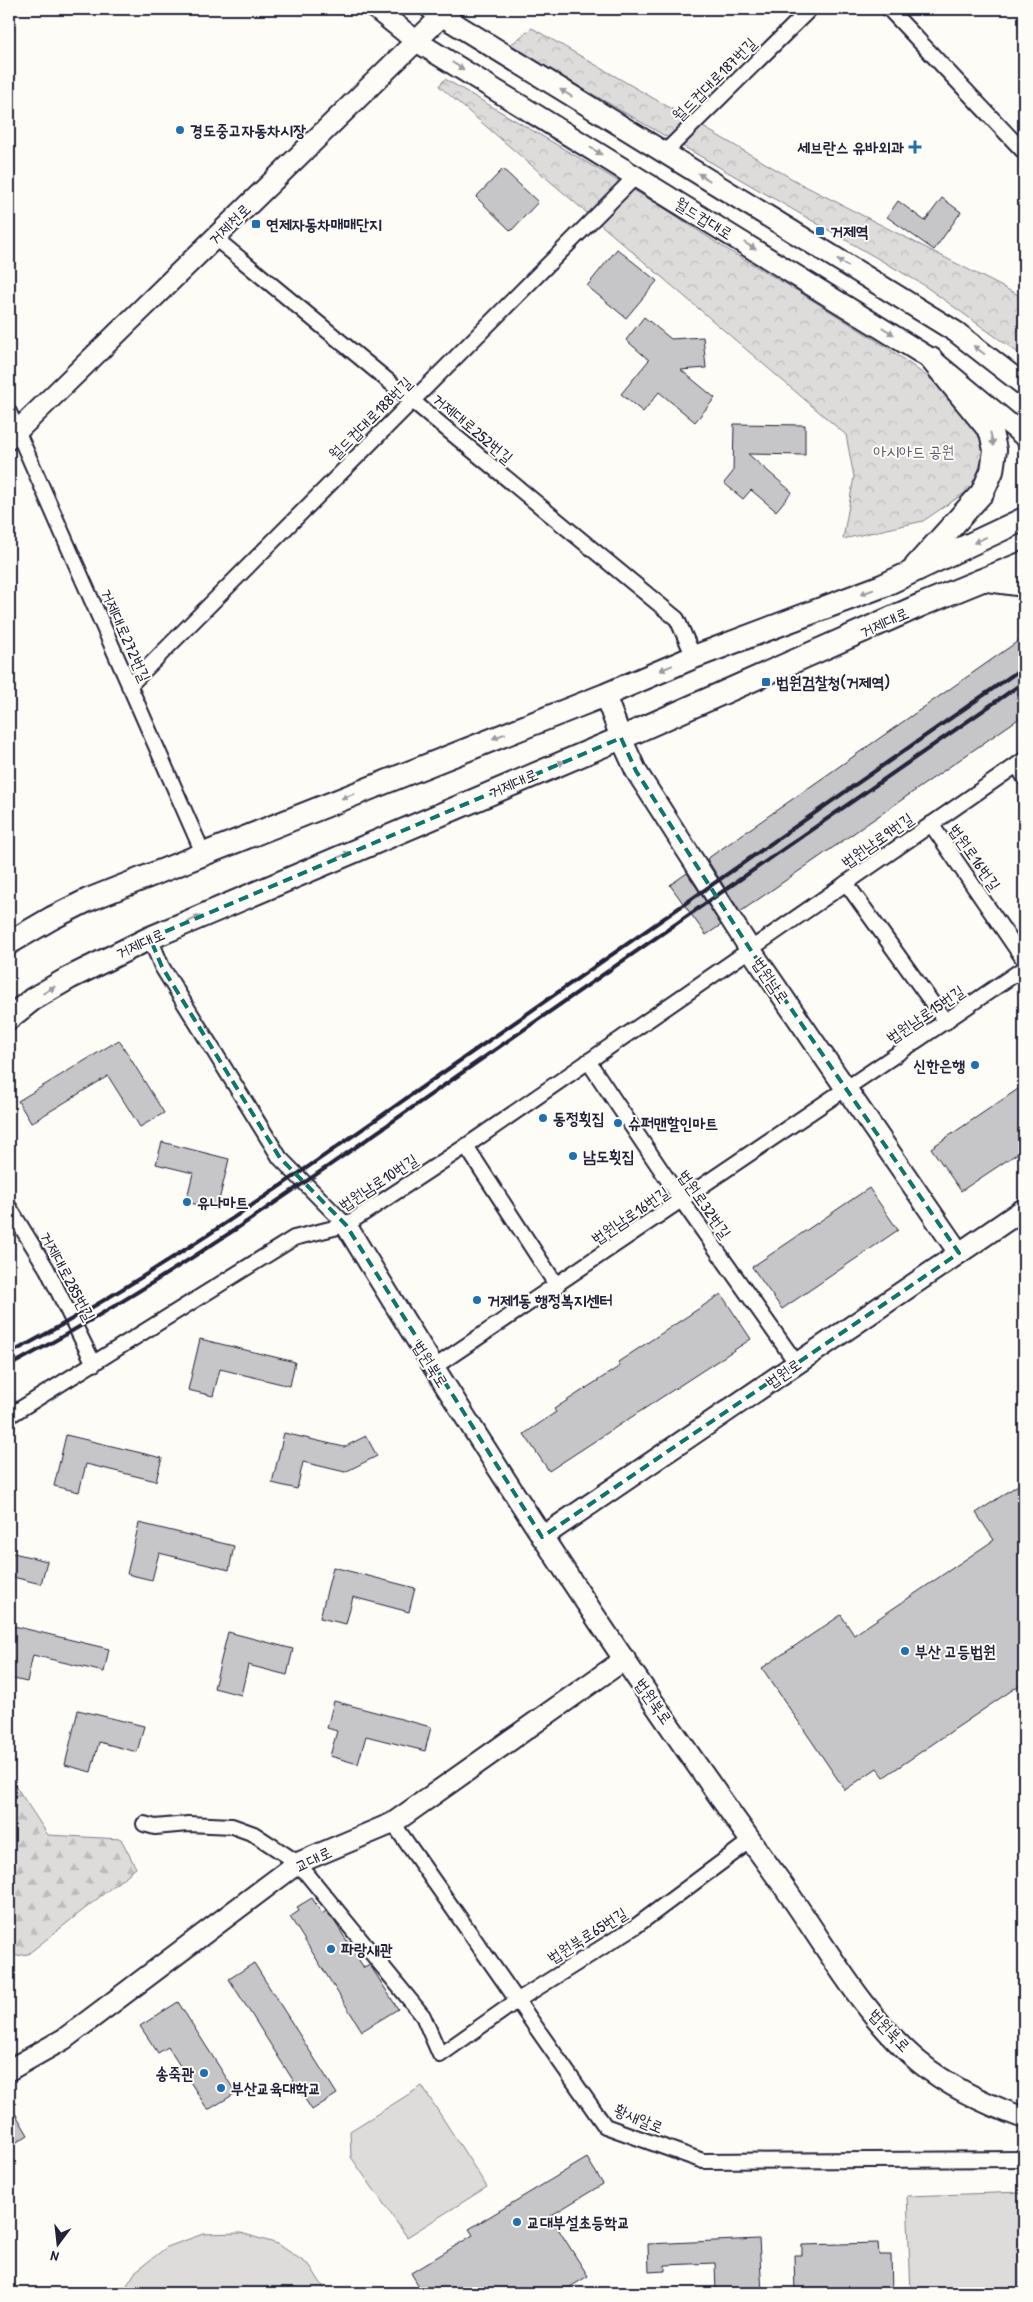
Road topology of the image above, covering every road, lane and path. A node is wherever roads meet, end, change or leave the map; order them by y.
1 (376, 9) edge
2 (810, 9) edge
3 (889, 9) edge
4 (440, 11) edge
5 (416, 41) junction
6 (1024, 152) edge
7 (664, 153) junction
8 (636, 176) junction
9 (215, 238) junction
10 (931, 359) junction
11 (1001, 366) junction
12 (1024, 375) edge
13 (1024, 385) edge
14 (412, 400) junction
15 (9, 412) edge
16 (13, 435) edge
17 (1024, 436) edge
18 (1024, 519) edge
19 (1024, 563) edge
20 (911, 572) junction
21 (980, 580) junction
22 (1024, 584) edge
23 (694, 657) junction
24 (130, 686) junction
25 (605, 695) junction
26 (621, 738) junction
27 (1022, 767) edge
28 (931, 824) junction
29 (203, 853) junction
30 (846, 883) junction
31 (150, 938) junction
32 (9, 944) edge
33 (750, 949) junction
34 (1024, 960) edge
35 (1024, 968) edge
36 (9, 1018) edge
37 (946, 1022) junction
38 (588, 1061) junction
39 (846, 1089) junction
40 (466, 1146) junction
41 (682, 1201) junction
42 (9, 1207) edge
43 (1024, 1209) edge
44 (346, 1225) junction
45 (959, 1254) junction
46 (557, 1286) junction
47 (94, 1364) junction
48 (797, 1364) junction
49 (433, 1368) junction
50 (9, 1416) edge
51 (542, 1537) junction
52 (625, 1658) junction
53 (144, 1824) dead end
54 (393, 1824) junction
55 (750, 1841) junction
56 (298, 1863) junction
57 (518, 2000) junction
58 (9, 2070) edge
59 (1024, 2118) edge
60 (1024, 2159) edge

1 - 5 main road, 월드컵대로
2 - 7 street, 월드컵대로187번길
3 - 6 street
4 - 5 main road, 거제천로
7 -> 4 main road
5 -> 8 main road, 월드컵대로
5 - 9 main road, 거제천로
11 -> 7 main road
8 -> 10 main road, 월드컵대로
8 - 14 street, 월드컵대로188번길
9 - 14 street, 거제대로252번길
9 - 16 main road, 거제천로
10 - 17 main road, 월드컵대로
10 -> 20 main road
11 - 12 main road
11 - 13 main road
14 - 23 street, 거제대로252번길
14 - 24 street, 월드컵대로188번길
15 - 16 street, 거제대로272번길
16 - 24 street, 거제대로272번길
18 -> 20 main road, 거제대로
19 - 21 main road, 거제대로
20 -> 23 main road, 거제대로
21 - 22 main road
21 - 26 main road, 거제대로
23 -> 25 main road, 거제대로
24 - 29 street, 거제대로272번길
25 - 26 main road, 법원남로
25 -> 29 main road, 거제대로
31 -> 26 main road, 거제대로
26 - 33 main road, 법원남로
27 - 28 street, 법원남로9번길
28 - 30 street, 법원남로9번길
28 - 34 street, 법원로16번길
29 - 32 main road, 거제대로
30 - 33 street, 법원남로9번길
30 - 37 street
36 -> 31 main road, 거제대로
31 - 44 street
33 - 38 street, 법원남로10번길
33 - 39 main road, 법원남로
35 - 37 street, 법원남로15번길
37 - 39 street, 법원남로15번길
38 - 40 street, 법원남로10번길
38 - 41 street, 법원로32번길
39 - 41 street, 법원남로16번길
39 - 45 main road, 법원남로
40 - 44 street, 법원남로10번길
40 - 46 street
41 - 46 street, 법원남로16번길
41 - 48 street, 법원로32번길
42 - 47 street, 거제대로285번길
43 - 45 main road, 법원로
44 - 47 street, 법원남로10번길
44 - 49 main road, 법원북로
45 - 48 main road, 법원로
46 - 49 street, 법원남로16번길
47 - 50 street, 법원남로10번길
48 - 51 main road, 법원로
49 - 51 main road, 법원북로
51 - 52 main road, 법원북로
52 - 54 main road, 교대로
52 - 55 main road, 법원북로
53 - 56 street
54 - 56 main road, 교대로
54 - 57 street, 황새알로
55 - 57 street, 법원북로65번길
55 - 59 main road, 법원북로
56 - 57 street, 법원북로65번길
56 - 58 main road, 교대로
57 - 60 street, 황새알로

